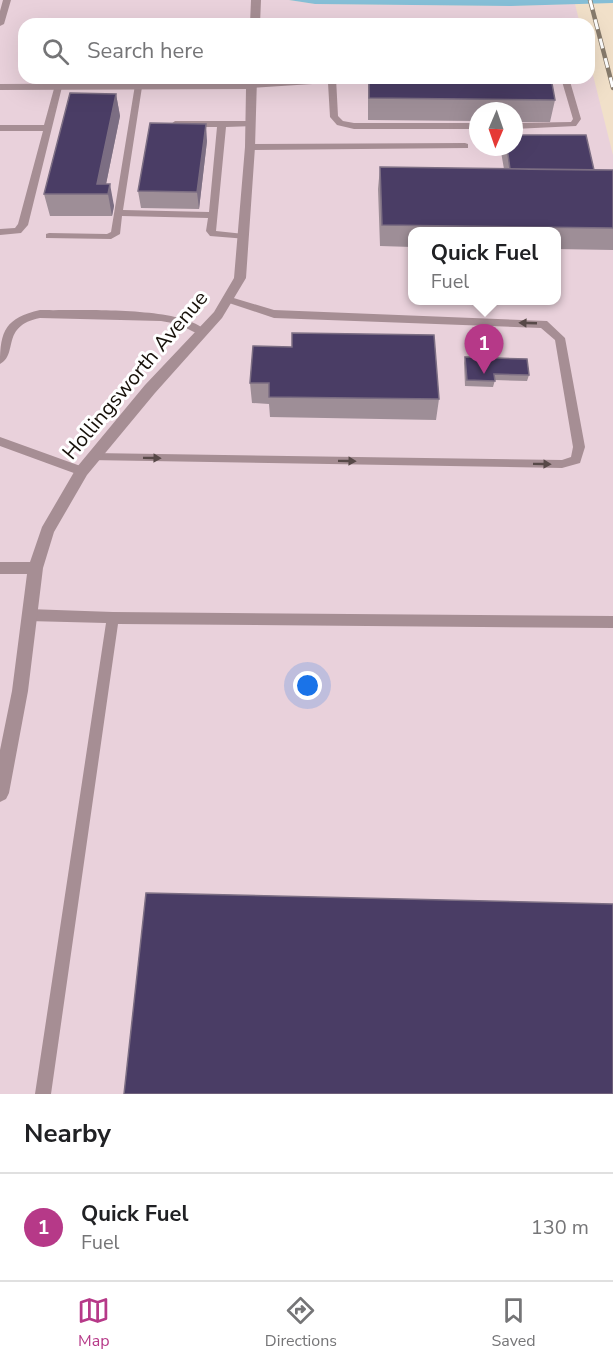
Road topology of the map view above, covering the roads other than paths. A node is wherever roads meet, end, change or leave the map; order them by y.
1 (7, 0) edge
2 (256, 3) edge
3 (255, 18) edge
4 (0, 24) edge
5 (206, 84) edge
6 (251, 84) edge
7 (332, 84) edge
8 (567, 84) edge
9 (0, 87) edge
10 (58, 87) junction
11 (138, 87) junction
12 (165, 123) edge
13 (222, 124) junction
14 (250, 124) junction
15 (469, 126) edge
16 (523, 126) edge
17 (0, 128) edge
18 (47, 128) junction
19 (465, 146) dead end
20 (250, 147) junction
21 (119, 213) junction
22 (213, 215) junction
23 (0, 232) edge
24 (49, 236) dead end
25 (244, 237) junction
26 (227, 299) junction
27 (202, 332) junction
28 (0, 360) edge
29 (0, 441) edge
30 (93, 457) junction
31 (82, 471) junction
32 (0, 568) edge
33 (35, 568) junction
34 (28, 615) junction
35 (113, 618) junction
36 (613, 622) edge
37 (0, 793) edge
38 (44, 1094) edge

1 - 4 lane
2 - 3 street
5 - 11 street
6 - 14 street, Hollingsworth Avenue
7 - 15 lane
8 - 16 lane
9 - 10 street
10 - 11 street
10 - 18 lane
11 - 21 lane
12 - 13 lane
13 - 14 lane
13 - 22 lane
14 - 20 street, Hollingsworth Avenue
17 - 18 lane
18 - 23 lane
19 - 20 lane
20 - 25 street, Hollingsworth Avenue
21 - 22 lane
21 - 24 lane
22 - 25 lane
25 - 26 street, Hollingsworth Avenue
26 - 27 street, Hollingsworth Avenue
30 -> 26 lane
27 - 28 lane
27 - 30 street, Hollingsworth Avenue
29 - 31 lane
30 - 31 street, Hollingsworth Avenue
31 - 33 street, Hollingsworth Avenue
32 - 33 street
33 - 34 street, Hollingsworth Avenue
34 - 35 lane
34 - 37 street, Hollingsworth Avenue
35 - 36 lane
35 - 38 lane

